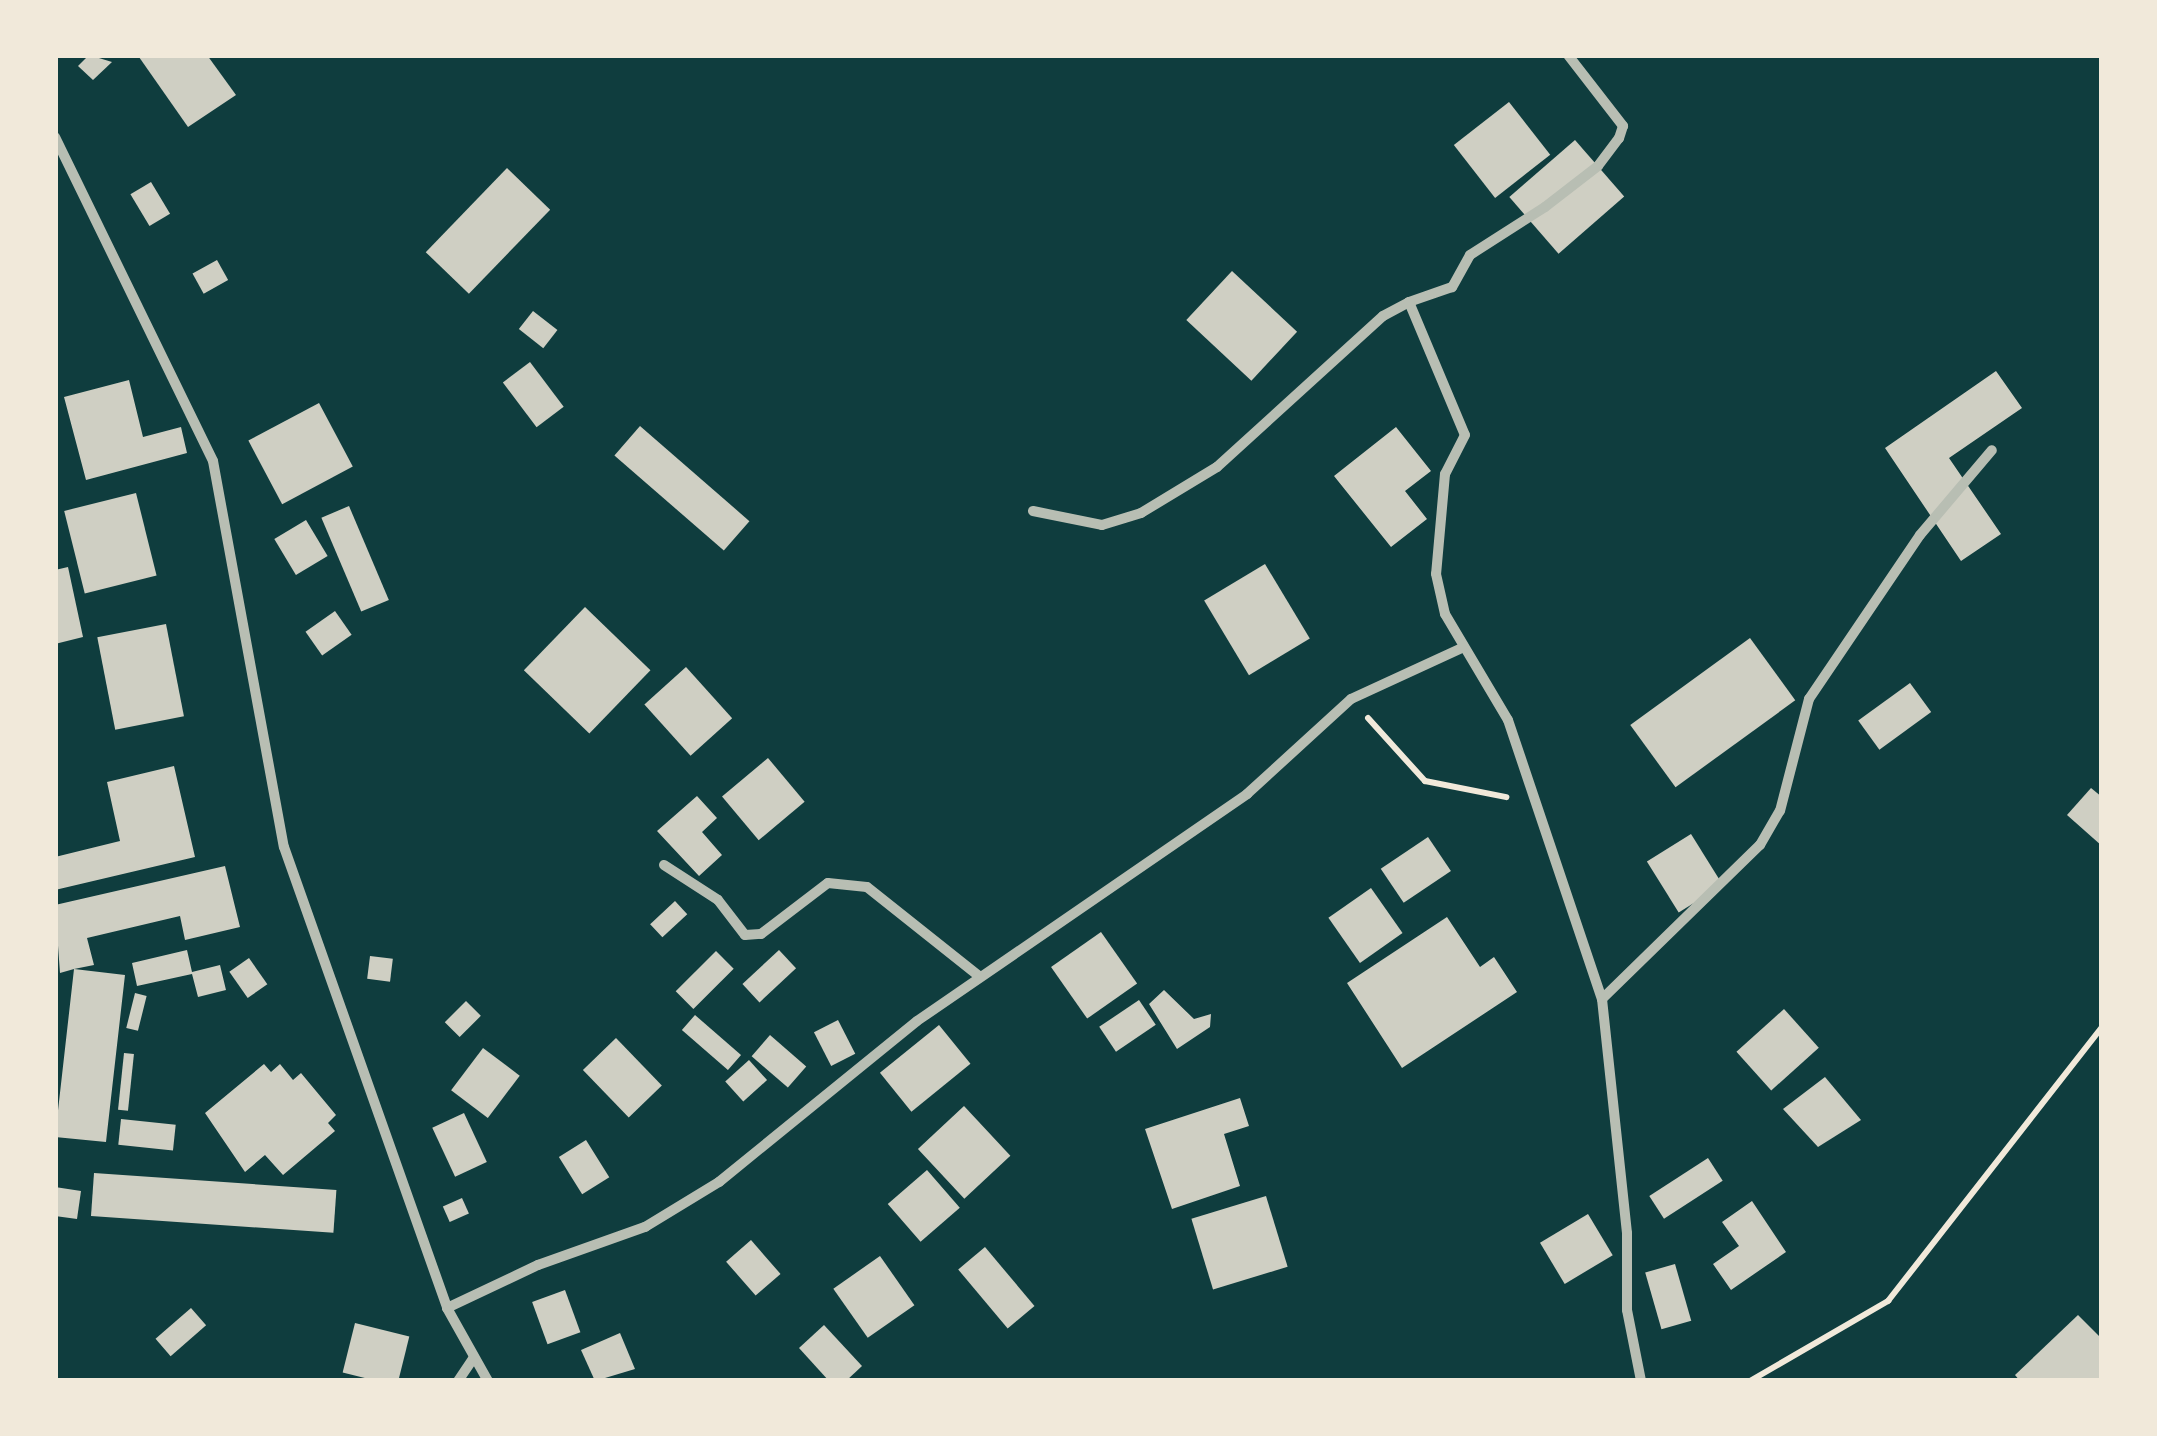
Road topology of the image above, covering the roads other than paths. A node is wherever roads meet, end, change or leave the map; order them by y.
1 (1568, 55) edge
2 (55, 137) edge
3 (1409, 302) junction
4 (1992, 450) dead end
5 (1033, 511) dead end
6 (1462, 648) junction
7 (664, 865) dead end
8 (979, 976) junction
9 (1602, 999) junction
10 (447, 1308) junction
11 (473, 1359) junction
12 (458, 1381) edge
13 (488, 1381) edge
14 (1642, 1381) edge

1 - 3 street
2 - 10 street
3 - 5 street
3 - 6 street
4 - 9 street
6 - 8 street
6 - 9 street
7 - 8 street
8 - 10 street
9 - 14 street
10 - 11 street
11 - 12 street
11 - 13 street

